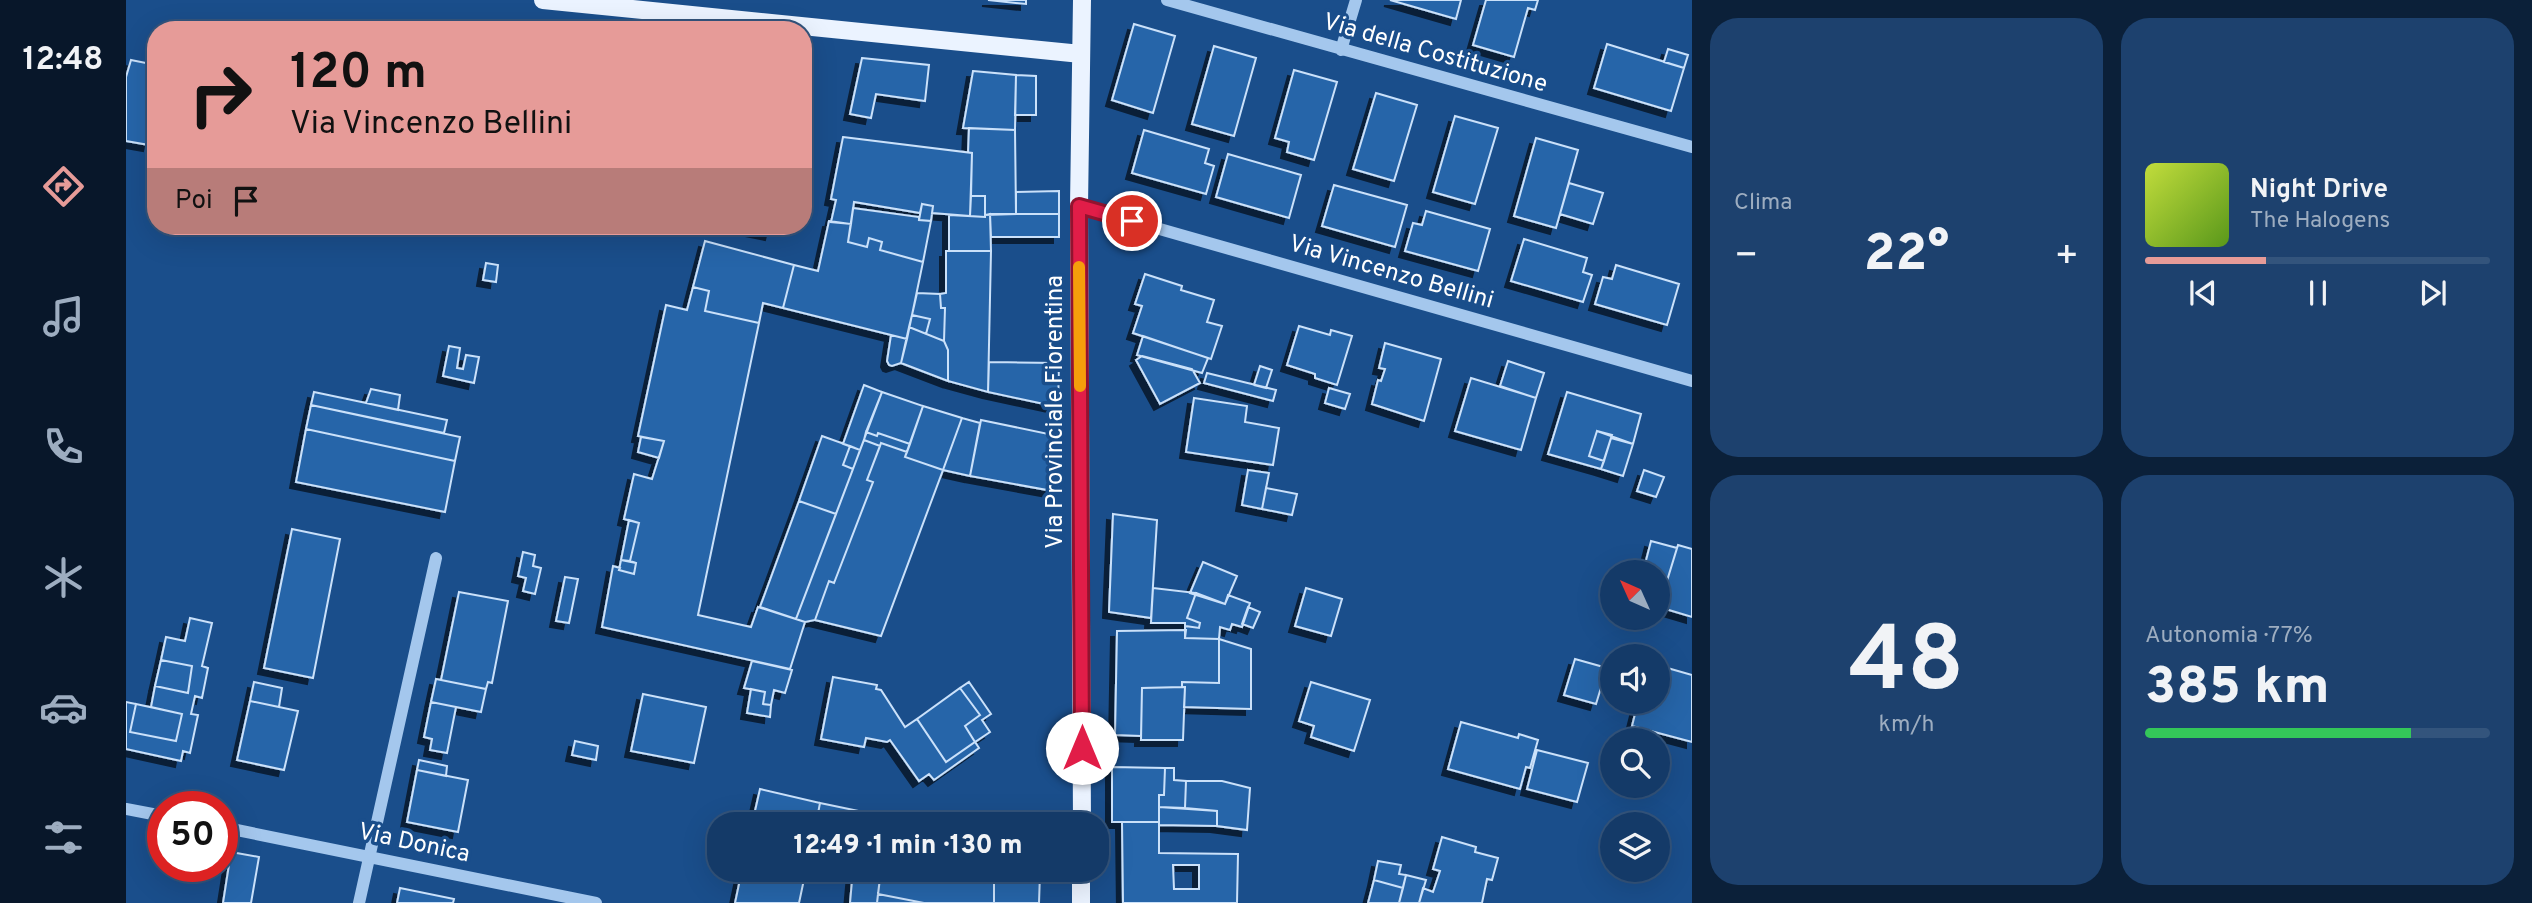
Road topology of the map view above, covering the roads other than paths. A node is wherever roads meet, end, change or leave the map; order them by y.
1 (544, 0) edge
2 (1082, 0) edge
3 (1167, 0) edge
4 (1356, 0) edge
5 (753, 21) edge
6 (812, 27) edge
7 (1341, 50) junction
8 (1081, 54) junction
9 (1692, 147) edge
10 (1079, 206) junction
11 (1692, 381) edge
12 (436, 558) dead end
13 (126, 809) edge
14 (1082, 812) edge
15 (147, 813) edge
16 (238, 830) edge
17 (369, 856) junction
18 (1081, 882) edge
19 (359, 903) edge
20 (597, 903) edge
21 (1081, 903) edge

1 - 5 main road
2 - 8 main road, Via Provinciale Fiorentina
3 - 7 street, Via della Costituzione
4 - 7 street
6 - 8 main road
7 - 9 street, Via della Costituzione
8 - 10 main road, Via Provinciale Fiorentina
10 - 11 street, Via Vincenzo Bellini
10 - 14 main road, Via Provinciale Fiorentina
12 - 17 street
13 - 15 street
16 - 17 street, Via Donica
17 - 19 street
17 - 20 street, Via Donica
18 - 21 main road

